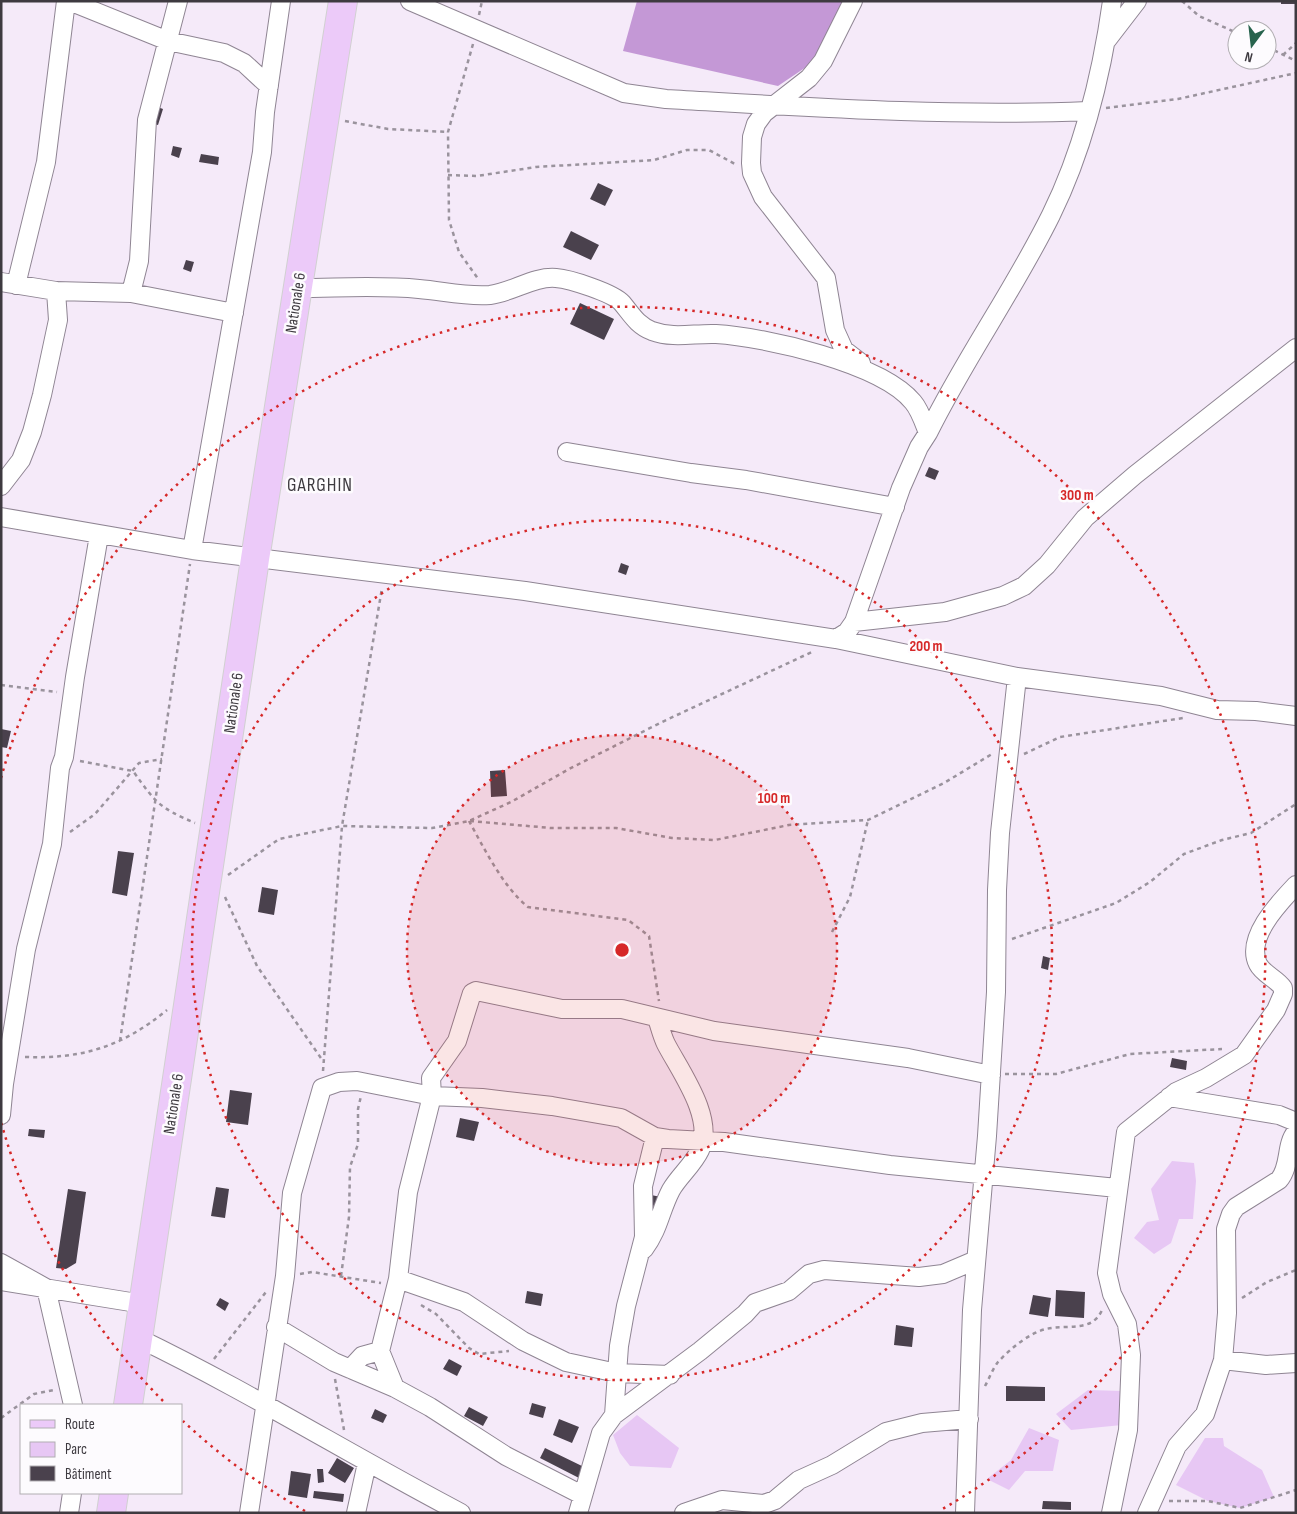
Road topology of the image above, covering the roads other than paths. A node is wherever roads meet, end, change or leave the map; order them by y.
1 (67, 1) edge
2 (178, 1) edge
3 (281, 1) edge
4 (344, 1) edge
5 (410, 1) edge
6 (853, 1) edge
7 (1112, 1) edge
8 (1137, 1) edge
9 (1107, 40) junction
10 (168, 41) junction
11 (269, 86) junction
12 (776, 106) junction
13 (1088, 111) junction
14 (9, 284) edge
15 (298, 288) junction
16 (56, 291) junction
17 (131, 293) junction
18 (234, 313) junction
19 (1296, 348) edge
20 (875, 374) junction
21 (928, 433) junction
22 (567, 452) dead end
23 (1, 486) edge
24 (896, 507) junction
25 (1, 517) edge
26 (99, 535) junction
27 (192, 550) junction
28 (255, 559) junction
29 (854, 622) junction
30 (836, 639) junction
31 (1017, 676) junction
32 (1296, 716) edge
33 (1296, 885) edge
34 (657, 1018) junction
35 (991, 1075) junction
36 (3, 1083) edge
37 (432, 1096) junction
38 (1169, 1097) junction
39 (1, 1116) edge
40 (1296, 1122) edge
41 (1296, 1132) edge
42 (655, 1137) junction
43 (703, 1140) junction
44 (984, 1176) junction
45 (1116, 1188) junction
46 (641, 1252) junction
47 (976, 1260) junction
48 (1, 1263) edge
49 (398, 1279) junction
50 (1, 1281) edge
51 (46, 1288) junction
52 (143, 1304) junction
53 (276, 1327) junction
54 (138, 1338) junction
55 (380, 1351) junction
56 (1223, 1360) junction
57 (1296, 1363) edge
58 (350, 1369) junction
59 (617, 1373) junction
60 (670, 1375) junction
61 (395, 1388) junction
62 (72, 1397) edge
63 (265, 1402) junction
64 (128, 1404) edge
65 (614, 1415) junction
66 (969, 1418) junction
67 (367, 1463) junction
68 (72, 1494) edge
69 (114, 1494) edge
70 (582, 1496) junction
71 (1151, 1507) edge
72 (70, 1513) edge
73 (112, 1513) edge
74 (249, 1513) edge
75 (356, 1513) edge
76 (461, 1513) edge
77 (578, 1513) edge
78 (684, 1513) edge
79 (965, 1513) edge
80 (1111, 1513) edge

1 - 10 street
1 - 14 street
2 - 10 street
3 - 11 street
4 - 15 main road, Nationale 6
5 - 12 street
6 - 12 street
7 - 9 street
8 - 9 street
9 - 13 street
10 - 11 street
10 - 17 street
11 - 18 street
12 - 13 street
12 - 20 street
13 - 21 street
14 - 16 street
15 - 20 street
15 - 28 main road, Nationale 6
16 - 17 street
16 - 23 street
17 - 18 street
18 - 27 street
19 - 29 street
20 - 21 street
21 - 24 street
22 - 24 street
24 - 29 street
25 - 26 street
26 - 27 street
26 - 36 street
27 - 28 street
28 - 30 street
28 - 52 main road, Nationale 6
29 - 30 street
30 - 31 street
31 - 32 street
31 - 35 street
33 - 38 street
34 - 35 street
34 - 37 street
34 - 43 street
35 - 44 street
36 - 39 street
37 - 42 street
37 - 49 street
37 - 53 street
38 - 40 street
38 - 45 street
41 - 56 street
42 - 43 street
42 - 46 street
43 - 44 street
43 - 46 street
44 - 45 street
44 - 47 street
45 - 80 street
46 - 59 street
47 - 60 street
47 - 66 street
48 - 51 street
49 - 55 street
49 - 59 street
50 - 51 street
51 - 52 street
51 - 62 street
52 - 54 main road, Nationale 6
53 - 58 street
53 - 63 street
54 - 63 street
54 - 64 main road, Nationale 6
55 - 58 street
55 - 61 street
56 - 57 street
56 - 71 street
58 - 61 street
59 - 60 street
59 - 65 street
60 - 65 street
61 - 70 street
63 - 67 street
63 - 74 street
65 - 70 street
66 - 78 street
66 - 79 street
67 - 75 street
67 - 76 street
68 - 72 street
69 - 73 main road
70 - 77 street

